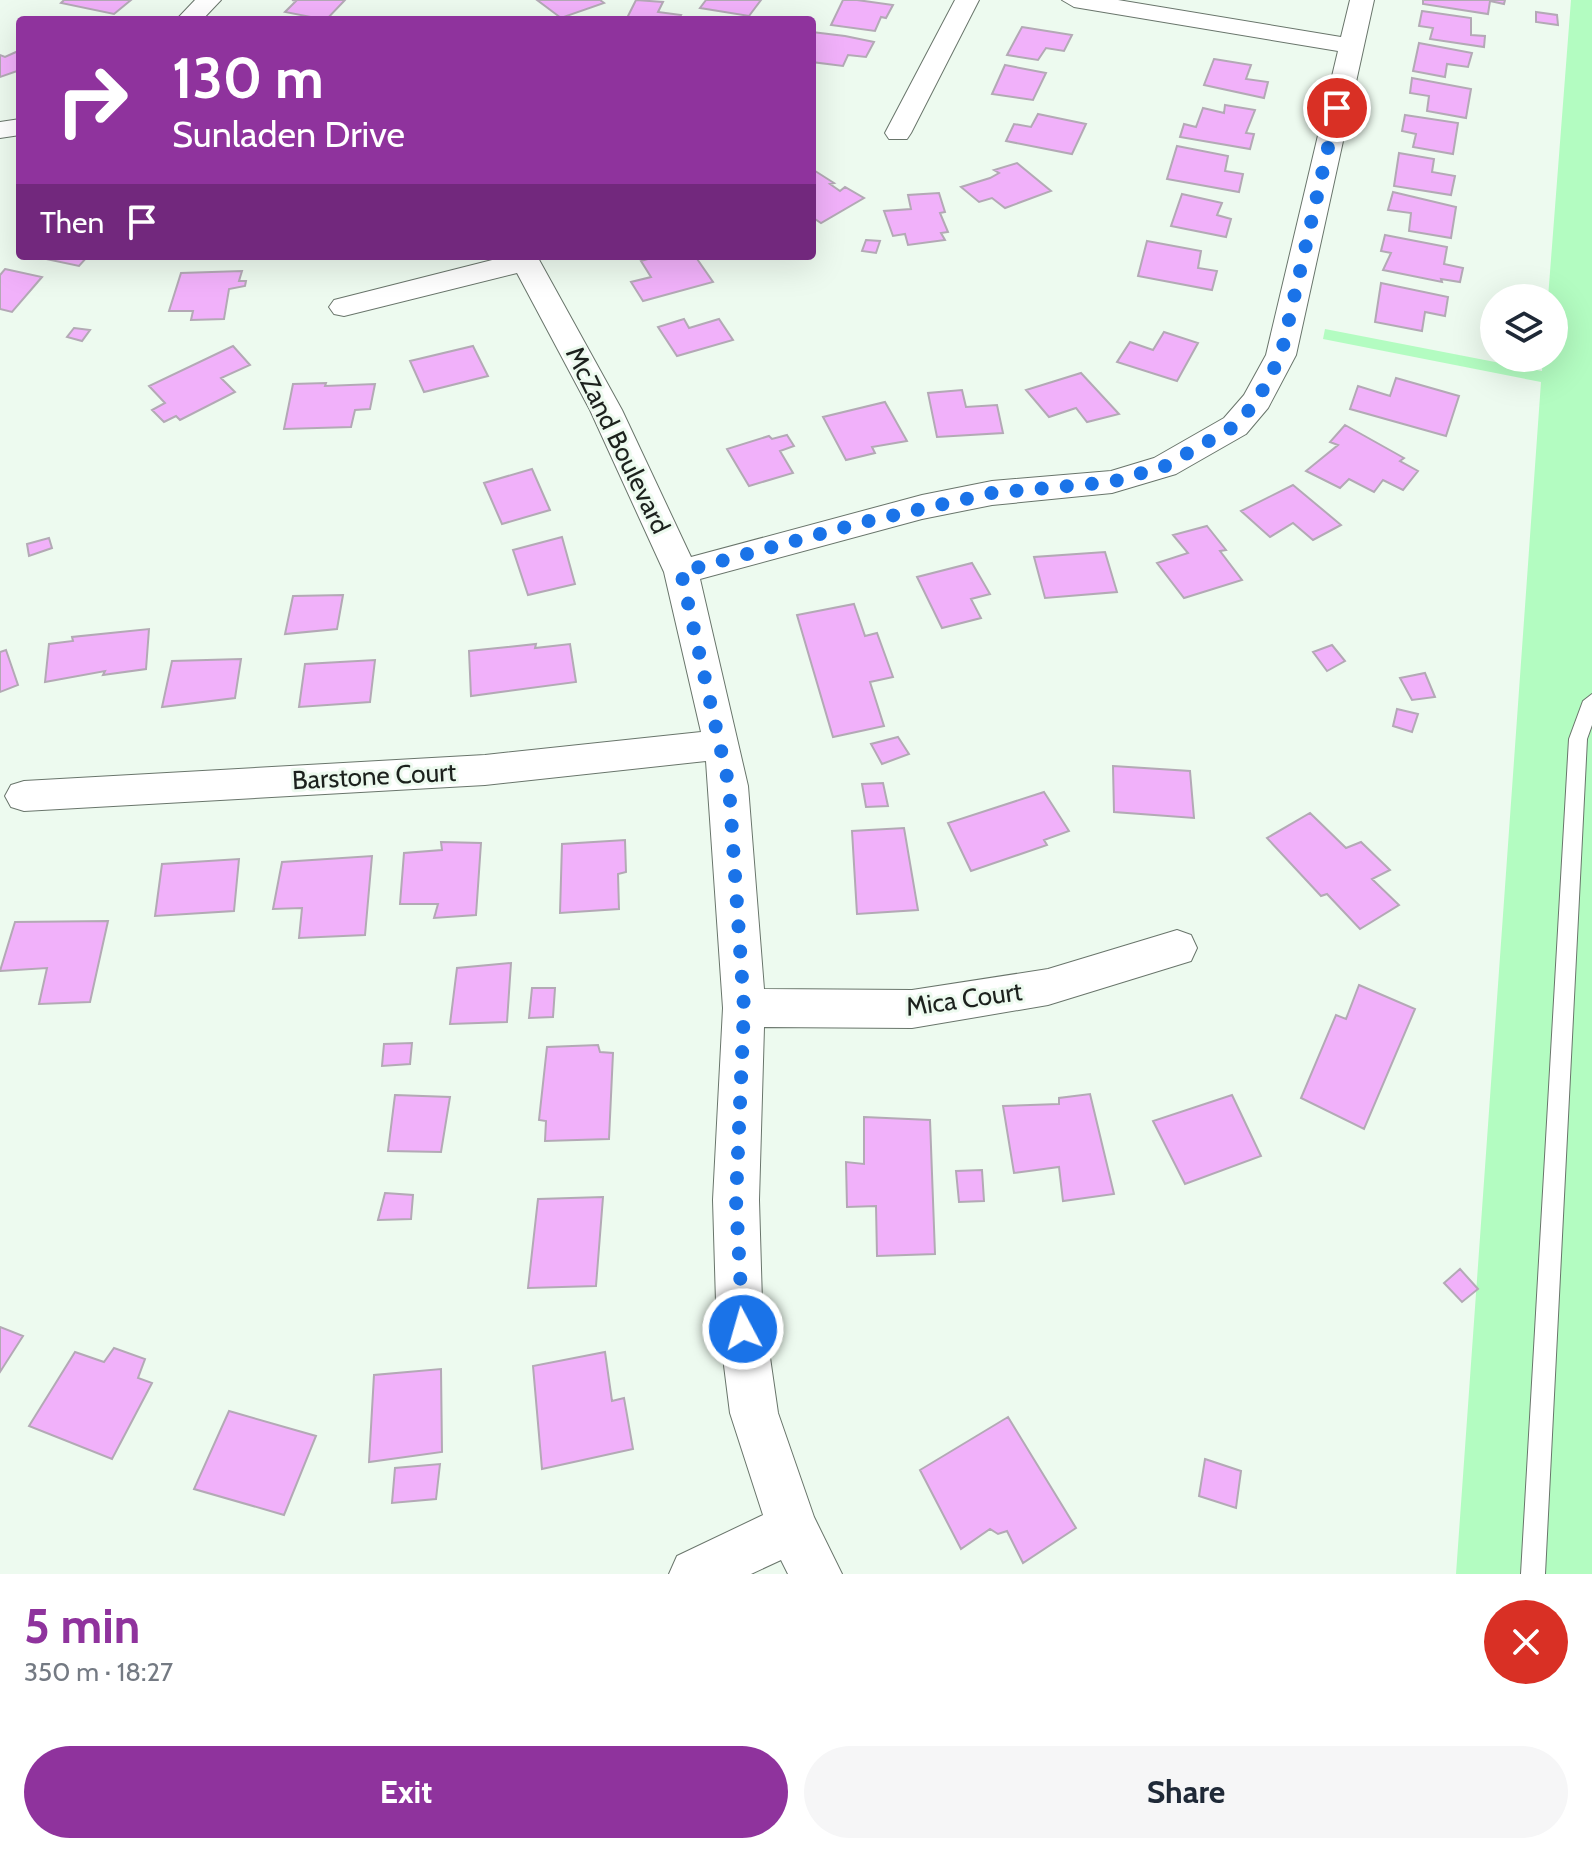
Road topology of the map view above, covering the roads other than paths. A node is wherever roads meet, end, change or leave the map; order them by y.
1 (209, 0) edge
2 (967, 0) edge
3 (1074, 0) edge
4 (1362, 0) edge
5 (192, 16) edge
6 (1351, 46) junction
7 (898, 133) dead end
8 (520, 260) edge
9 (525, 260) edge
10 (344, 307) dead end
11 (681, 572) junction
12 (1592, 701) edge
13 (722, 744) junction
14 (24, 796) dead end
15 (1177, 948) dead end
16 (744, 1008) junction
17 (792, 1528) junction
18 (695, 1574) edge
19 (816, 1574) edge
20 (1533, 1574) edge

1 - 5 street
2 - 7 street
3 - 6 street
4 - 6 street
6 - 11 street
8 - 10 street
9 - 11 street, McZand Boulevard
11 - 13 street, McZand Boulevard
12 - 20 lane
13 - 14 street, Barstone Court
13 - 16 street, McZand Boulevard
15 - 16 street, Mica Court
16 - 17 street, McZand Boulevard
17 - 18 street
17 - 19 street, McZand Boulevard

